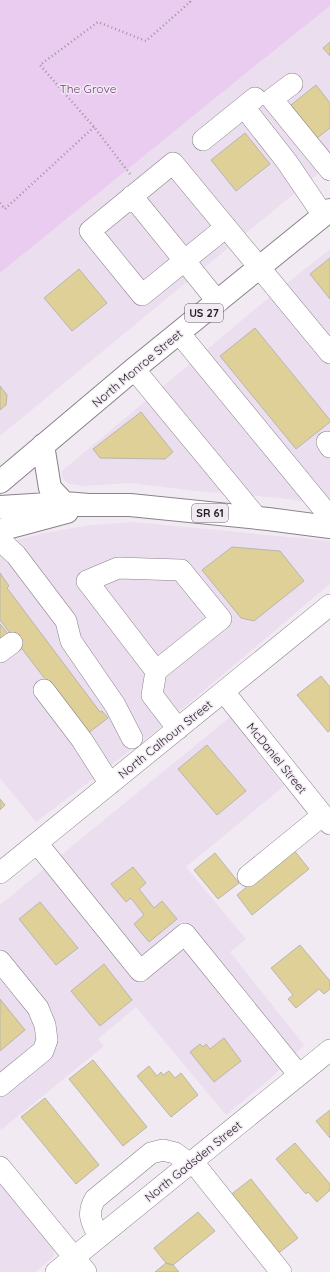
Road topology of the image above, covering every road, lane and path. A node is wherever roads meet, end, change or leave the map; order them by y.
1 (189, 0) edge
2 (292, 84) dead end
3 (94, 127) junction
4 (202, 140) dead end
5 (330, 170) edge
6 (137, 192) junction
7 (0, 203) edge
8 (327, 213) edge
9 (226, 227) junction
10 (184, 260) junction
11 (259, 268) junction
12 (218, 302) junction
13 (179, 333) junction
14 (330, 353) edge
15 (134, 369) junction
16 (44, 445) junction
17 (0, 482) edge
18 (64, 503) junction
19 (89, 505) junction
20 (0, 507) edge
21 (326, 507) edge
22 (257, 518) junction
23 (330, 527) edge
24 (0, 530) edge
25 (0, 540) edge
26 (330, 605) edge
27 (156, 671) junction
28 (44, 690) dead end
29 (224, 692) junction
30 (178, 729) junction
31 (132, 738) dead end
32 (110, 784) junction
33 (326, 819) edge
34 (37, 843) junction
35 (0, 873) edge
36 (248, 876) dead end
37 (0, 961) edge
38 (330, 1050) edge
39 (299, 1075) junction
40 (0, 1086) edge
41 (191, 1163) junction
42 (0, 1167) edge
43 (99, 1237) junction
44 (80, 1265) edge
45 (56, 1272) edge
46 (281, 1272) edge

1 - 3 path
2 - 5 street
3 - 6 path
3 - 7 path
4 - 8 street
6 - 9 street
6 - 10 street
6 - 10 street
8 - 11 main road, North Monroe Street / US 27
9 - 10 street
9 - 11 street
10 - 12 street
11 - 12 main road, North Monroe Street / US 27
11 - 14 street
12 - 13 main road, North Monroe Street / US 27
13 - 15 main road, North Monroe Street / US 27
13 - 21 street
15 - 16 main road, North Monroe Street / US 27
15 - 22 street
16 - 17 main road, North Monroe Street / US 27
16 - 18 main road
18 - 19 main road, SR 61
18 - 20 main road, SR 61
19 - 22 main road, SR 61
19 - 24 main road, SR 61
22 - 23 main road, SR 61
25 - 31 street
26 - 29 street, North Calhoun Street
27 - 27 street
27 - 30 street
28 - 32 street
29 - 30 street, North Calhoun Street
29 - 33 street, McDaniel Street
30 - 32 street, North Calhoun Street
32 - 34 street, North Calhoun Street
33 - 36 street
34 - 35 street, North Calhoun Street
34 - 39 street
37 - 40 street
38 - 39 street, North Gadsden Street
39 - 41 street, North Gadsden Street
41 - 43 street, North Gadsden Street
41 - 43 street
41 - 46 street
42 - 44 street
43 - 44 street, North Gadsden Street
44 - 45 street, North Gadsden Street

